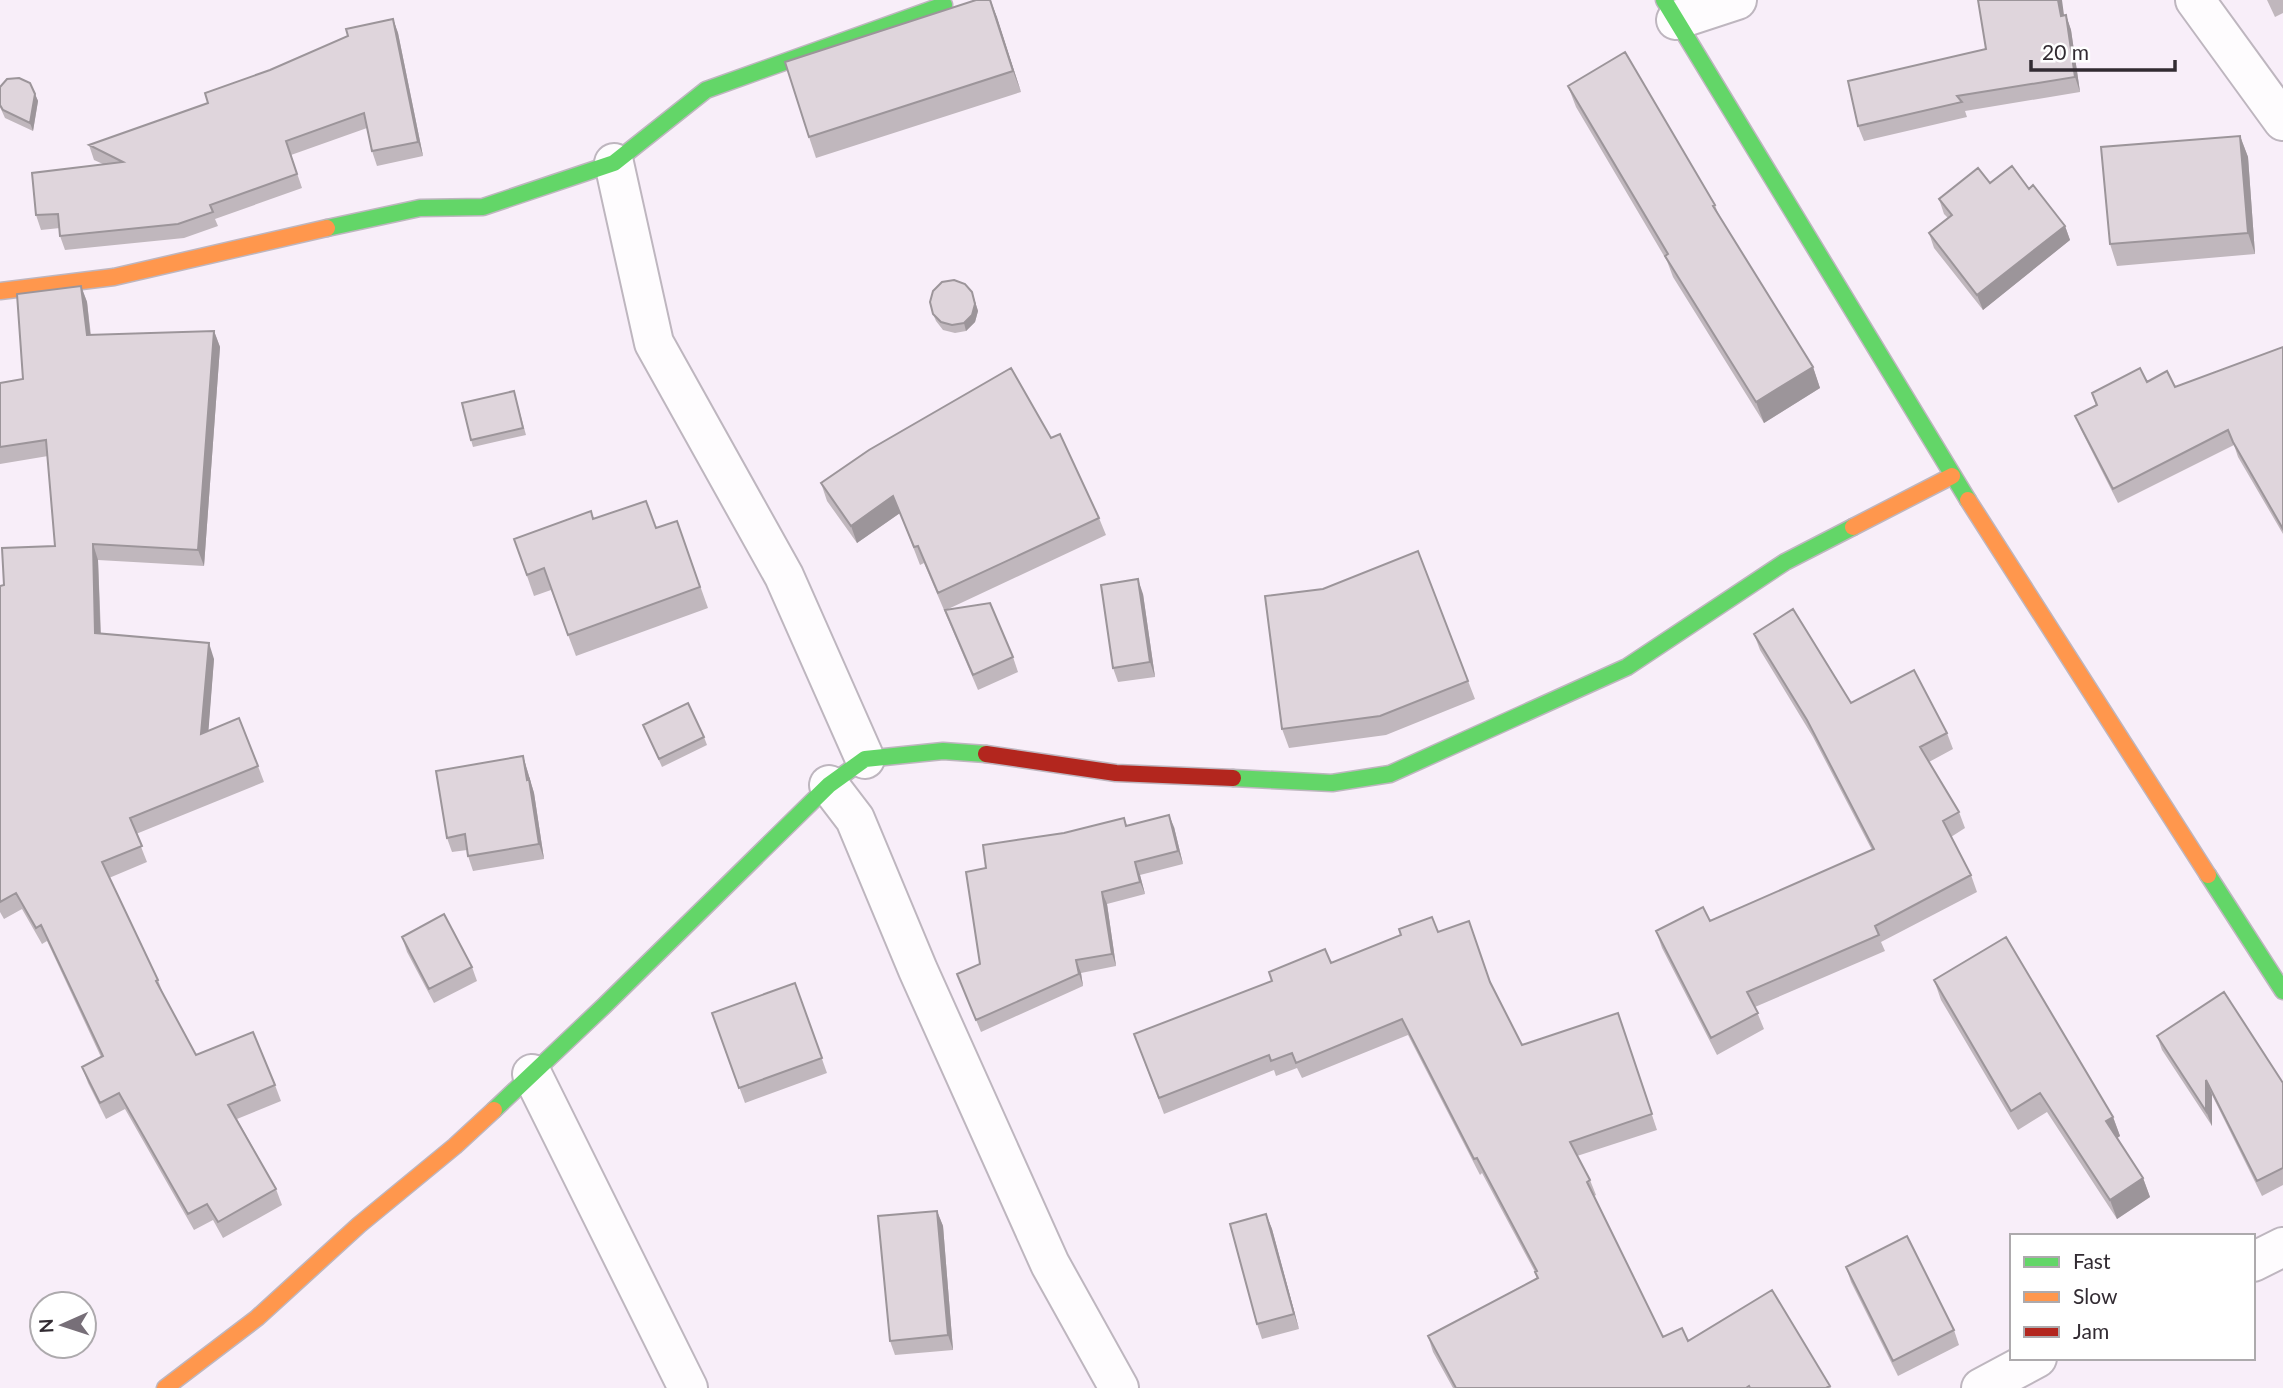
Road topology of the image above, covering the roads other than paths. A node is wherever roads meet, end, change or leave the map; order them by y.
1 (1737, 0) edge
2 (2195, 0) edge
3 (944, 5) dead end
4 (1670, 10) edge
5 (2283, 121) edge
6 (614, 163) junction
7 (0, 291) edge
8 (1952, 476) junction
9 (864, 759) junction
10 (830, 785) junction
11 (2283, 990) edge
12 (533, 1074) junction
13 (2283, 1247) edge
14 (2255, 1261) edge
15 (2034, 1360) edge
16 (165, 1388) edge
17 (688, 1388) edge
18 (1119, 1388) edge
19 (1981, 1388) edge

1 - 4 street
2 - 5 street
3 - 6 street
4 - 8 street
6 - 7 street
6 - 9 street
8 - 9 street
8 - 11 street
9 - 10 street
10 - 12 street
10 - 18 street
12 - 16 street
12 - 17 street
13 - 14 street
15 - 19 street

